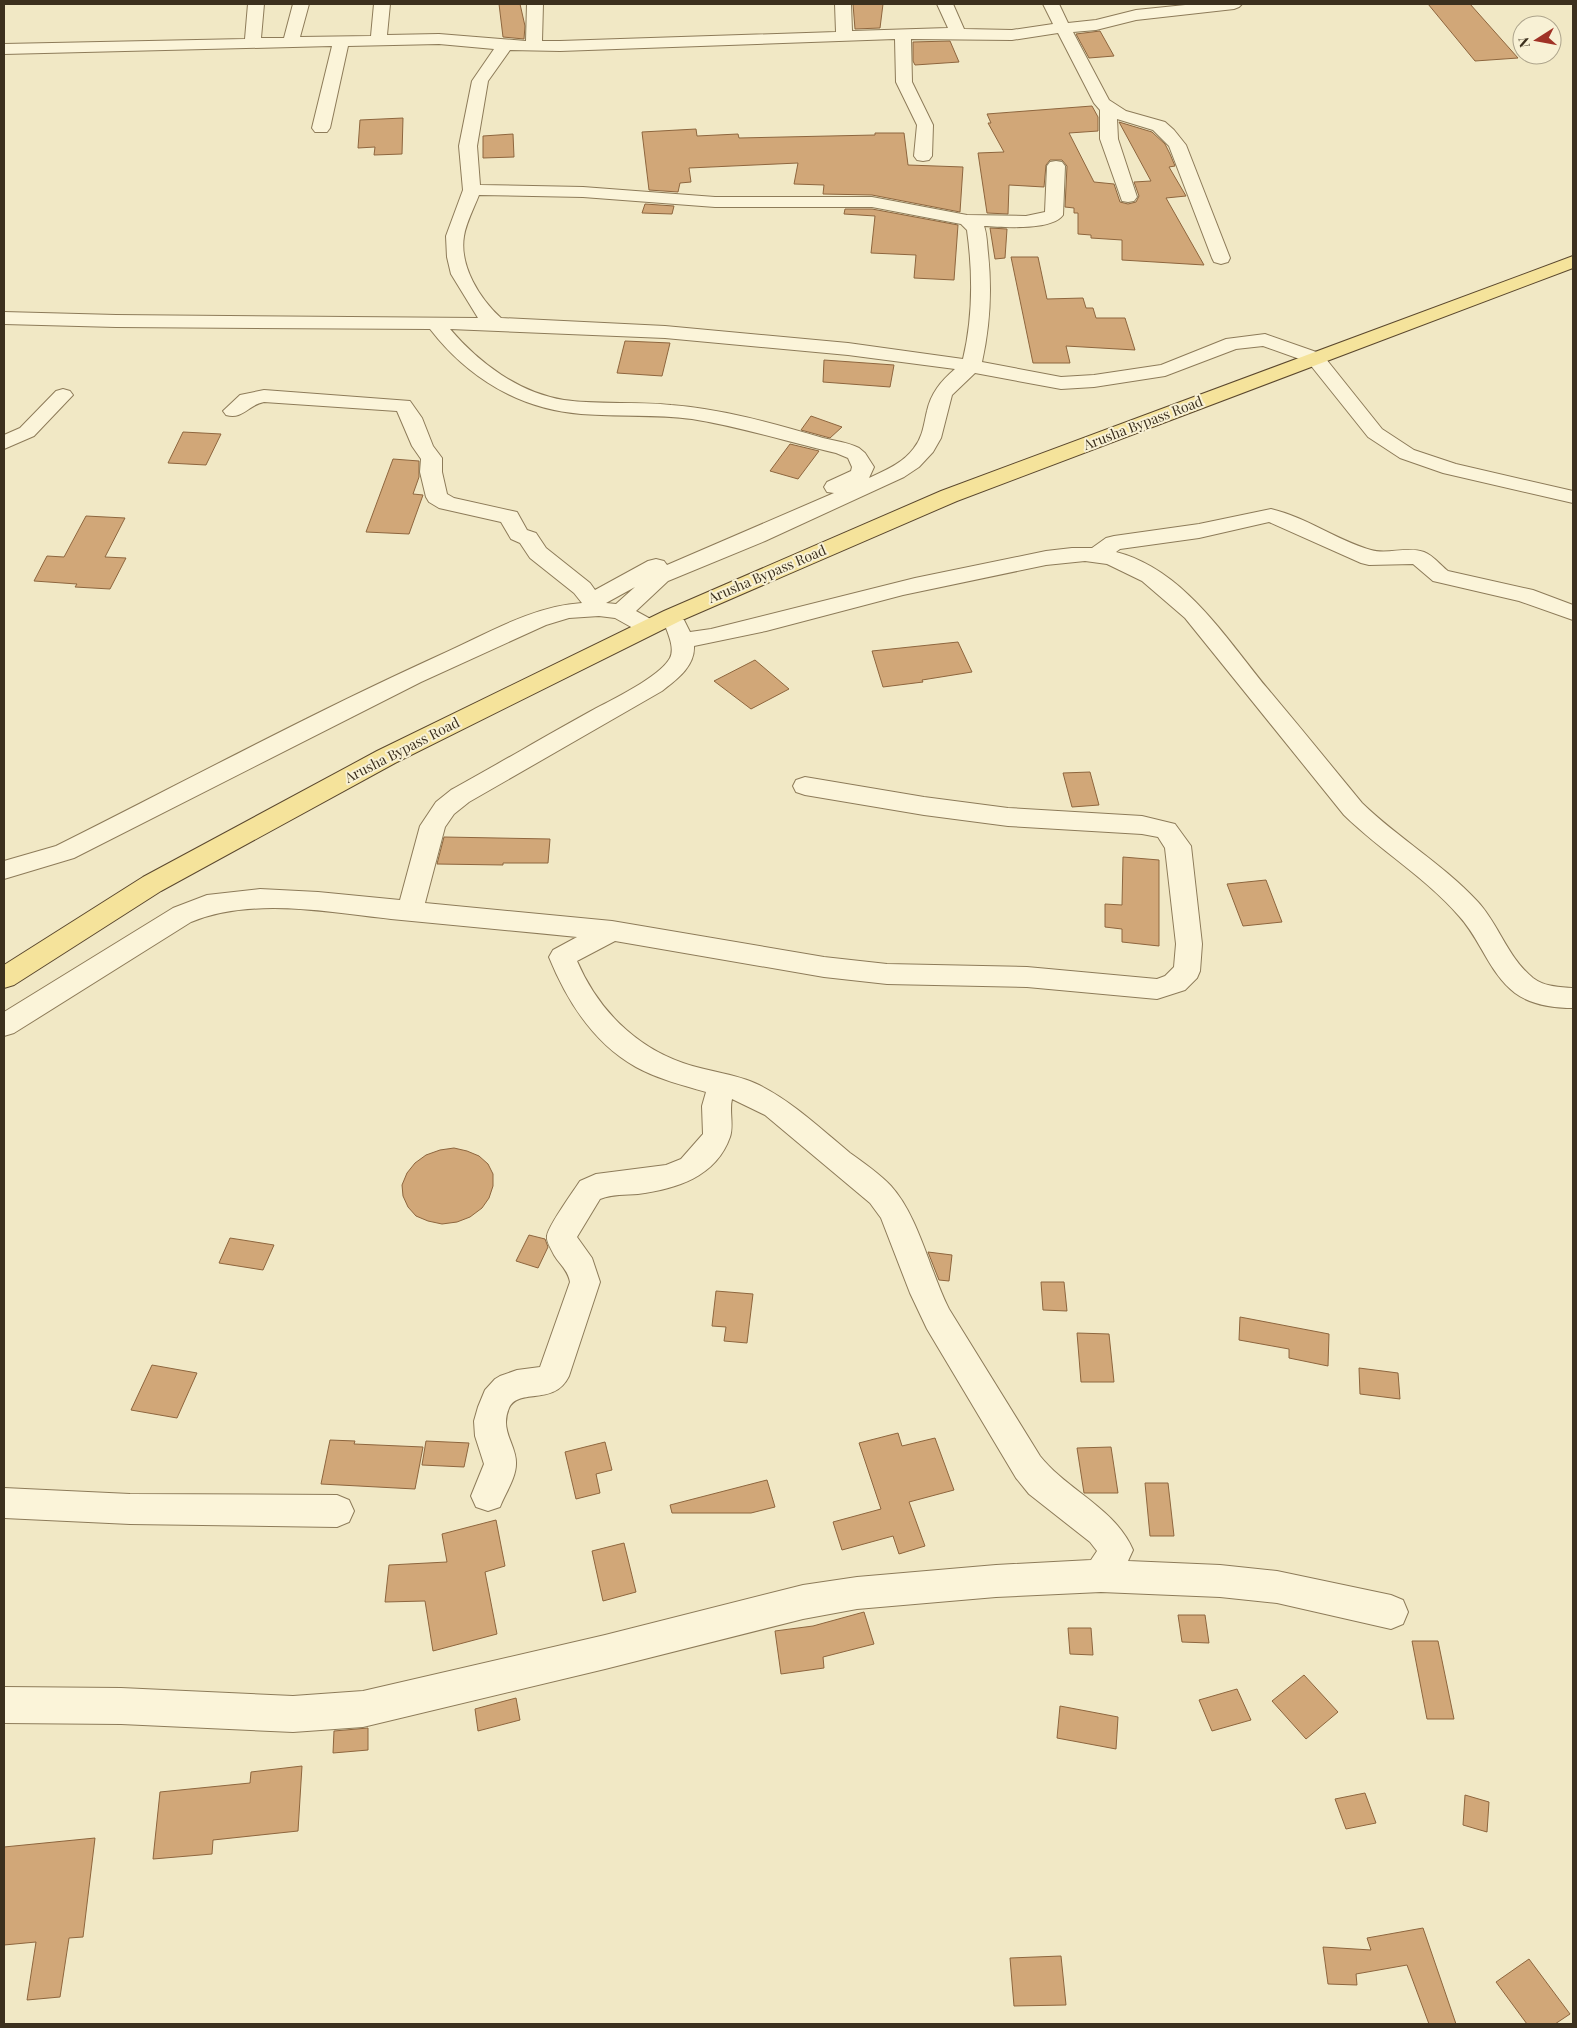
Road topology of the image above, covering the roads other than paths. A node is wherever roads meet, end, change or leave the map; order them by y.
1 (256, 4) edge
2 (300, 4) edge
3 (382, 4) edge
4 (535, 4) edge
5 (843, 4) edge
6 (945, 4) edge
7 (1052, 4) edge
8 (1234, 4) edge
9 (1065, 27) junction
10 (958, 33) junction
11 (903, 36) junction
12 (844, 37) junction
13 (378, 41) junction
14 (291, 42) junction
15 (341, 42) junction
16 (253, 43) junction
17 (505, 45) junction
18 (534, 46) junction
19 (4, 48) edge
20 (1108, 109) junction
21 (321, 128) dead end
22 (922, 156) dead end
23 (1056, 166) dead end
24 (472, 190) junction
25 (1128, 197) dead end
26 (967, 220) junction
27 (1221, 258) dead end
28 (1573, 262) edge
29 (4, 318) edge
30 (435, 323) junction
31 (496, 324) junction
32 (1315, 358) junction
33 (972, 366) junction
34 (62, 395) dead end
35 (233, 411) dead end
36 (4, 443) edge
37 (1573, 497) edge
38 (1097, 555) junction
39 (604, 608) junction
40 (1573, 613) edge
41 (672, 616) junction
42 (648, 627) junction
43 (683, 641) junction
44 (805, 786) dead end
45 (4, 870) edge
46 (410, 911) junction
47 (612, 931) junction
48 (4, 978) edge
49 (1573, 998) edge
50 (4, 1025) edge
51 (722, 1084) junction
52 (488, 1496) dead end
53 (4, 1503) edge
54 (337, 1511) dead end
55 (1101, 1576) junction
56 (1391, 1612) dead end
57 (4, 1705) edge

1 - 16 street
2 - 14 street
3 - 13 street
4 - 18 street
5 - 12 street
6 - 10 street
7 - 9 street
8 - 9 street
9 - 10 street
9 - 20 street
10 - 11 street
11 - 12 street
11 - 22 street
12 - 18 street
13 - 15 street
13 - 17 street
14 - 15 street
14 - 16 street
15 - 21 street
16 - 19 street
17 - 18 street
17 - 24 street
20 - 25 street
20 - 27 street
23 - 26 street
24 - 26 street
24 - 31 street
26 - 33 street
28 - 32 main road, Arusha Bypass Road
29 - 30 street
30 - 31 street
30 - 39 street
31 - 33 street
32 - 33 street
32 - 37 street
32 - 41 main road, Arusha Bypass Road
33 - 39 street
34 - 36 street
35 - 39 street
38 - 40 street
38 - 43 street
38 - 49 street
39 - 42 street
39 - 45 street
41 - 42 main road, Arusha Bypass Road
41 - 43 street
42 - 48 main road, Arusha Bypass Road
43 - 46 street
44 - 47 street
46 - 47 street
46 - 50 street
47 - 51 street
51 - 52 street
51 - 55 street
53 - 54 street
55 - 56 street
55 - 57 street

